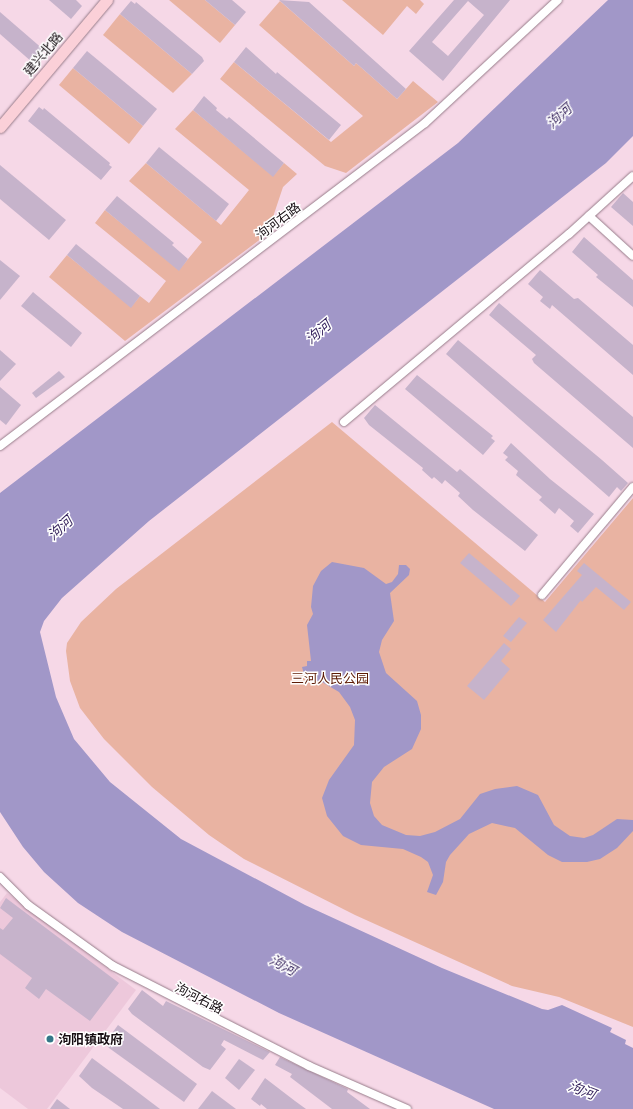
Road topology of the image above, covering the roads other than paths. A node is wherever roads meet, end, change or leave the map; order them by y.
1 (107, 0) edge
2 (558, 0) edge
3 (0, 127) edge
4 (633, 176) edge
5 (589, 216) junction
6 (633, 256) edge
7 (344, 422) dead end
8 (0, 446) edge
9 (633, 487) edge
10 (542, 595) dead end
11 (0, 877) edge
12 (407, 1109) edge

1 - 3 street, 建兴北路
2 - 8 street, 泃河右路
4 - 5 street
5 - 6 street
5 - 7 street
9 - 10 street
11 - 12 street, 泃河右路

